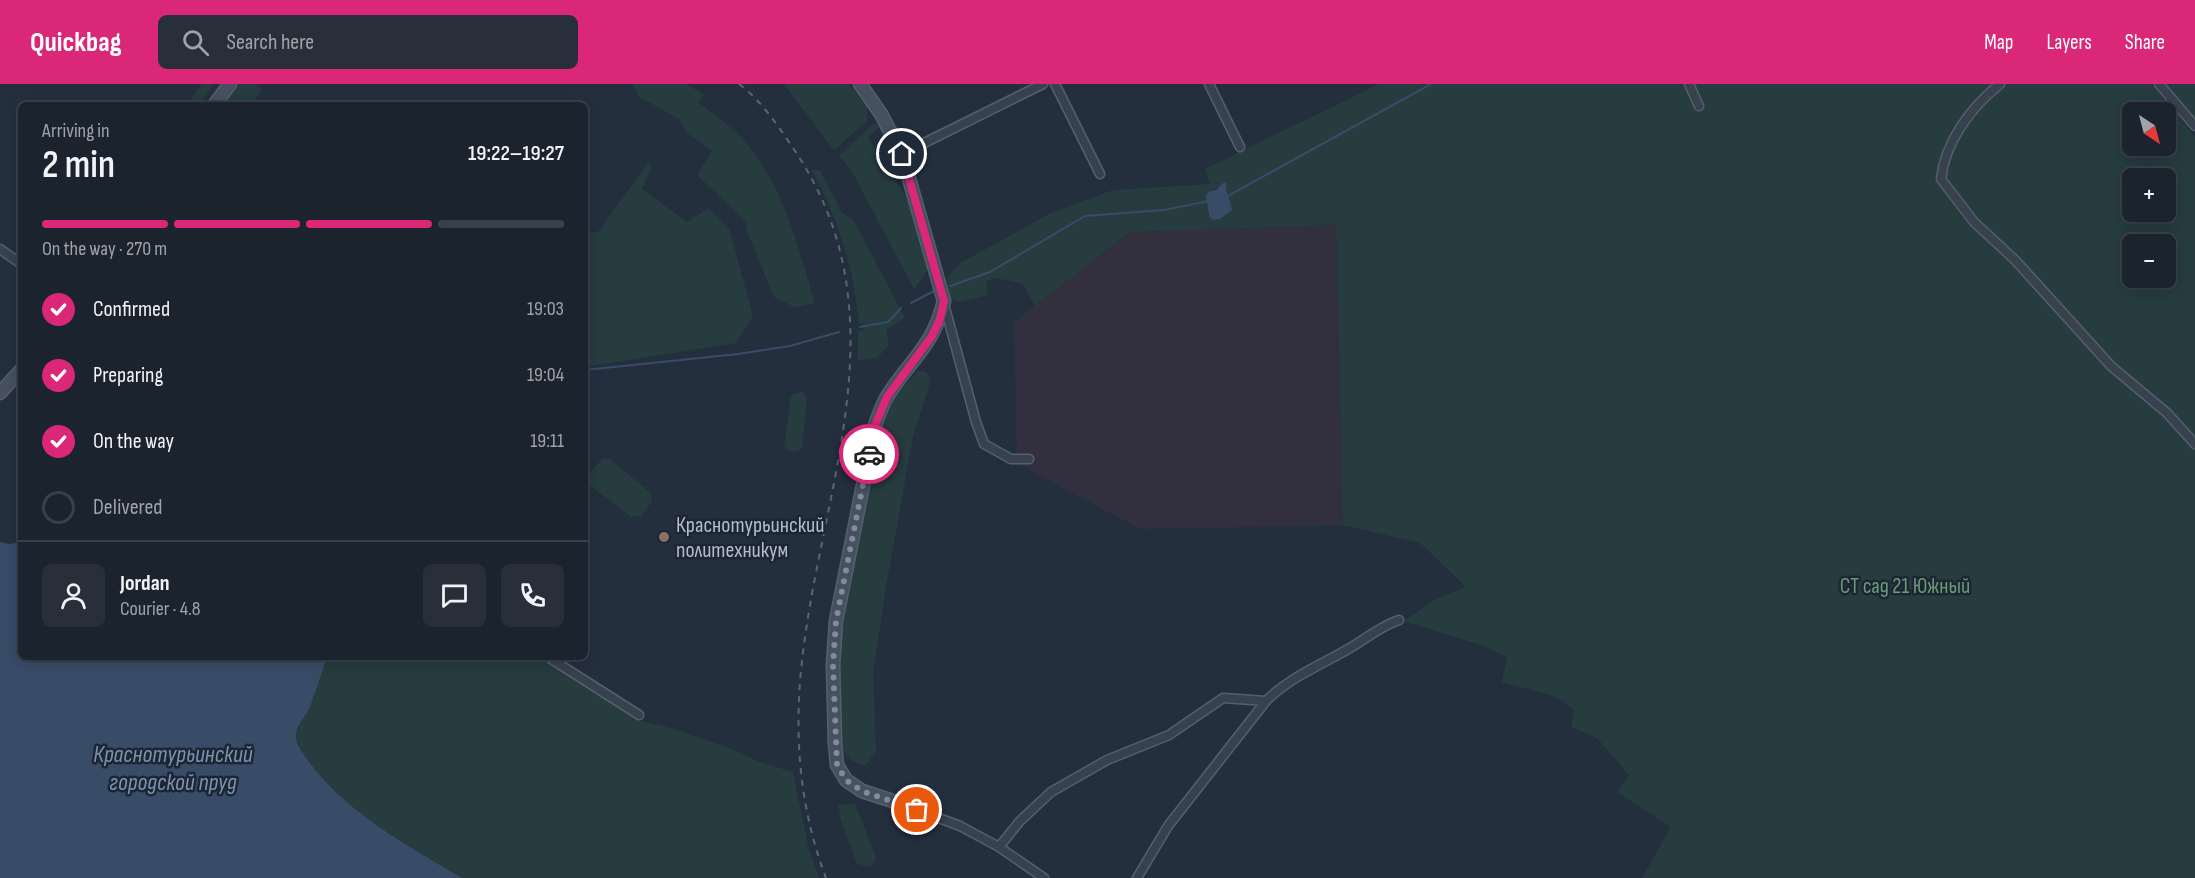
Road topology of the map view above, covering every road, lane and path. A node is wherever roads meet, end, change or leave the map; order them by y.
1 (230, 84) edge
2 (860, 84) edge
3 (1043, 84) edge
4 (1055, 84) edge
5 (1209, 84) edge
6 (1689, 84) edge
7 (2000, 84) edge
8 (2159, 84) edge
9 (216, 102) edge
10 (1699, 106) dead end
11 (2195, 126) edge
12 (1240, 147) dead end
13 (902, 154) junction
14 (1100, 174) dead end
15 (0, 249) edge
16 (18, 262) edge
17 (944, 301) junction
18 (18, 373) edge
19 (0, 393) edge
20 (2195, 444) edge
21 (1029, 459) dead end
22 (1400, 620) dead end
23 (553, 660) edge
24 (1266, 700) junction
25 (639, 714) dead end
26 (896, 802) joint
27 (999, 847) junction
28 (1044, 878) edge
29 (1137, 878) edge

1 - 9 street
2 - 13 street
3 - 13 street
4 - 14 street
5 - 12 street
6 - 10 street
7 - 20 street
8 - 11 street
13 - 17 street
15 - 16 street
17 - 21 street
17 - 26 street
18 - 19 street
22 - 24 street
23 - 25 street
24 - 27 street
24 - 29 street
26 - 27 street
27 - 28 street

